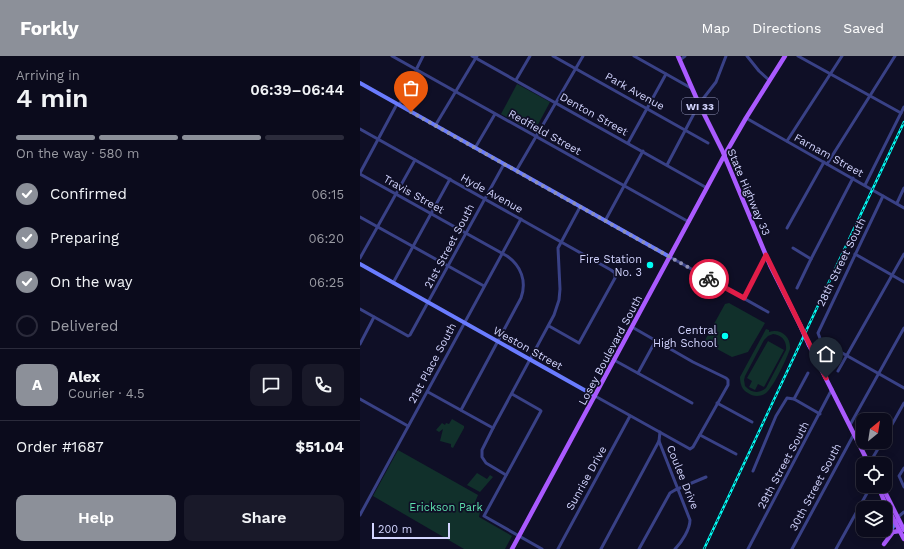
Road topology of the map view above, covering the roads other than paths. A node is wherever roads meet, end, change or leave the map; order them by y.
1 (392, 56) edge
2 (423, 56) edge
3 (472, 56) edge
4 (530, 56) edge
5 (553, 56) edge
6 (583, 56) edge
7 (634, 56) edge
8 (685, 56) edge
9 (726, 56) edge
10 (747, 56) edge
11 (785, 56) edge
12 (798, 56) edge
13 (842, 56) edge
14 (895, 56) edge
15 (476, 57) edge
16 (679, 58) edge
17 (576, 69) junction
18 (417, 70) junction
19 (666, 74) junction
20 (830, 74) junction
21 (516, 80) junction
22 (770, 80) junction
23 (360, 83) edge
24 (692, 88) junction
25 (455, 92) junction
26 (870, 96) junction
27 (555, 102) junction
28 (699, 104) junction
29 (398, 105) junction
30 (904, 107) edge
31 (647, 108) junction
32 (901, 113) junction
33 (495, 114) junction
34 (746, 118) junction
35 (435, 126) junction
36 (360, 129) edge
37 (686, 130) junction
38 (535, 137) junction
39 (378, 139) junction
40 (787, 141) junction
41 (628, 143) junction
42 (708, 143) dead end
43 (475, 148) junction
44 (643, 152) junction
45 (724, 156) junction
46 (415, 160) junction
47 (825, 163) junction
48 (504, 164) junction
49 (667, 165) junction
50 (516, 171) junction
51 (360, 173) edge
52 (854, 178) junction
53 (450, 179) junction
54 (864, 185) junction
55 (624, 187) junction
56 (707, 188) junction
57 (904, 188) edge
58 (395, 194) junction
59 (883, 196) junction
60 (485, 198) junction
61 (897, 204) junction
62 (580, 207) junction
63 (904, 208) edge
64 (431, 214) junction
65 (360, 217) edge
66 (521, 219) junction
67 (606, 221) junction
68 (688, 222) junction
69 (377, 226) junction
70 (788, 228) dead end
71 (466, 233) junction
72 (562, 242) junction
73 (413, 246) junction
74 (793, 248) dead end
75 (502, 254) junction
76 (855, 254) junction
77 (904, 254) edge
78 (766, 255) junction
79 (670, 257) junction
80 (360, 258) edge
81 (811, 259) junction
82 (360, 264) edge
83 (448, 266) junction
84 (892, 275) junction
85 (904, 282) edge
86 (393, 283) junction
87 (484, 286) junction
88 (797, 288) dead end
89 (744, 298) junction
90 (428, 302) junction
91 (360, 309) edge
92 (768, 312) dead end
93 (374, 317) junction
94 (464, 323) junction
95 (549, 326) junction
96 (632, 327) junction
97 (904, 328) edge
98 (656, 340) junction
99 (498, 341) junction
100 (360, 344) edge
101 (847, 355) junction
102 (530, 360) junction
103 (614, 360) junction
104 (838, 371) dead end
105 (638, 373) junction
106 (808, 373) dead end
107 (879, 374) junction
108 (904, 388) edge
109 (832, 389) junction
110 (428, 392) junction
111 (512, 394) junction
112 (595, 396) junction
113 (360, 399) edge
114 (794, 399) junction
115 (692, 403) dead end
116 (717, 403) junction
117 (904, 403) edge
118 (461, 410) junction
119 (820, 414) junction
120 (630, 416) junction
121 (752, 422) dead end
122 (850, 424) junction
123 (892, 424) edge
124 (408, 426) junction
125 (493, 428) junction
126 (660, 432) junction
127 (854, 434) junction
128 (700, 435) junction
129 (659, 442) junction
130 (736, 454) dead end
131 (866, 457) edge
132 (904, 468) edge
133 (753, 471) dead end
134 (506, 475) junction
135 (706, 478) dead end
136 (904, 487) edge
137 (678, 488) junction
138 (867, 493) edge
139 (881, 493) edge
140 (886, 493) edge
141 (904, 512) edge
142 (360, 516) edge
143 (898, 517) junction
144 (895, 523) junction
145 (901, 530) edge
146 (519, 536) junction
147 (904, 539) edge
148 (883, 547) edge
149 (512, 549) edge
150 (542, 549) edge
151 (558, 549) edge
152 (601, 549) edge
153 (639, 549) edge
154 (675, 549) edge
155 (748, 549) edge
156 (792, 549) edge
157 (836, 549) edge

1 - 18 street, Redfield Street
2 - 18 street
3 - 15 street, Denton Street
4 - 21 street
5 - 17 street, Park Avenue
6 - 17 street
7 - 19 street
8 - 16 street
9 - 28 street
10 - 22 street
11 - 22 main road, Losey Boulevard South
12 - 20 street
13 - 20 street
14 - 26 street
15 - 21 street, Denton Street
15 - 25 street
16 - 24 main road, State Highway 33 / WI 33
17 - 27 street
17 - 31 street, Park Avenue
18 - 25 street, Redfield Street
18 - 29 street
19 - 24 street
19 - 31 street
20 - 26 street
20 - 40 street
21 - 27 street, Denton Street
22 - 34 main road, Losey Boulevard South
23 - 29 street
24 - 28 main road, State Highway 33 / WI 33
25 - 33 street, Redfield Street
25 - 35 street
26 - 32 street
26 - 47 street
27 - 38 street
27 - 41 street, Denton Street
28 - 37 street
28 - 45 main road, State Highway 33 / WI 33
29 - 35 street
29 - 39 street
30 - 32 street
31 - 37 street, Park Avenue
31 - 41 street
32 - 54 street
33 - 38 street, Redfield Street
33 - 43 street
34 - 40 street, Farnam Street
34 - 45 main road, Losey Boulevard South
35 - 43 street
36 - 39 street, Hyde Avenue
37 - 42 street, Park Avenue
37 - 49 street
38 - 50 street
38 - 55 street, Redfield Street
39 - 46 street, Hyde Avenue
39 - 51 street
40 - 47 street, Farnam Street
41 - 44 street, Denton Street
43 - 48 street
44 - 49 street, Denton Street
44 - 55 street
45 - 56 main road, Losey Boulevard South
45 - 78 main road, State Highway 33 / WI 33
46 - 53 street, Hyde Avenue
46 - 58 street
47 - 52 street, Farnam Street
47 - 70 street
48 - 50 street
48 - 60 street, 21st Street South
49 - 56 street, Denton Street
50 - 62 street
51 - 58 street, Travis Street
52 - 54 street, Farnam Street
52 - 81 street
53 - 60 street, Hyde Avenue
53 - 64 street
54 - 59 street, Farnam Street
55 - 67 street
55 - 68 street, Redfield Street
56 - 68 main road, Losey Boulevard South
57 - 61 street
58 - 64 street, Travis Street
58 - 69 street
59 - 61 street, Farnam Street
59 - 76 street, 28th Street South
60 - 66 street, Hyde Avenue
60 - 71 street, 21st Street South
61 - 63 street, Farnam Street
62 - 67 street
62 - 72 street
64 - 71 street, Travis Street
64 - 73 street
65 - 69 street
66 - 72 street, Hyde Avenue
66 - 75 street, 21st Place South
67 - 79 street
68 - 79 main road, Losey Boulevard South
69 - 73 street
69 - 80 street
71 - 75 street, Travis Street
71 - 83 street, 21st Street South
72 - 95 street
72 - 95 street, Hyde Avenue
73 - 83 street
73 - 86 street
74 - 81 street
75 - 87 street, 21st Place South
75 - 99 street, Travis Street
76 - 84 street
76 - 101 street, 28th Street South
77 - 84 street
78 - 89 street
78 - 109 main road, State Highway 33 / WI 33, bridge
79 - 89 street
79 - 96 main road, Losey Boulevard South
81 - 88 street
82 - 86 street, Weston Street
83 - 87 street
83 - 90 street, 21st Street South
84 - 85 street
84 - 101 street
86 - 90 street, Weston Street
87 - 94 street, 21st Place South
89 - 92 street
90 - 93 street, 21st Street South
90 - 94 street, Weston Street
91 - 93 street
93 - 100 street
94 - 99 street, Weston Street
94 - 110 street, 21st Place South
95 - 102 street
96 - 98 street
96 - 103 main road, Losey Boulevard South
97 - 107 street
98 - 105 street
98 - 116 street
99 - 102 street, Weston Street
99 - 118 street, Travis Street
101 - 104 street
101 - 107 street
102 - 111 street
102 - 112 street, Weston Street
103 - 105 street
103 - 112 main road, Losey Boulevard South
105 - 115 street
106 - 114 street
107 - 108 street
107 - 122 street
109 - 119 street, 29th Street South
109 - 122 main road, State Highway 33 / WI 33
110 - 118 street
110 - 124 street, 21st Place South
111 - 125 street
111 - 134 street
112 - 120 street, Weston Street
112 - 146 main road, Losey Boulevard South
113 - 124 street
114 - 119 street
114 - 133 street
116 - 121 street
116 - 128 street
117 - 123 street
118 - 125 street
119 - 155 street, 29th Street South
120 - 126 street, Weston Street
120 - 151 street, Sunrise Drive
122 - 127 main road, State Highway 33 / WI 33
124 - 142 street, 21st Place South
125 - 134 street
126 - 128 street, Weston Street
126 - 129 street, Coulee Drive
127 - 131 main road, State Highway 33 / WI 33
127 - 156 street, 30th Street South
128 - 130 street
129 - 137 street, Coulee Drive
129 - 152 street
132 - 136 street
134 - 146 street
135 - 137 street
137 - 153 street
137 - 154 street, Coulee Drive
138 - 157 street
139 - 144 main road
140 - 143 main road
141 - 143 street
143 - 144 street
143 - 145 main road
144 - 145 main road
144 - 148 street
145 - 147 main road
145 - 148 main road
146 - 149 main road, Losey Boulevard South
146 - 150 street

